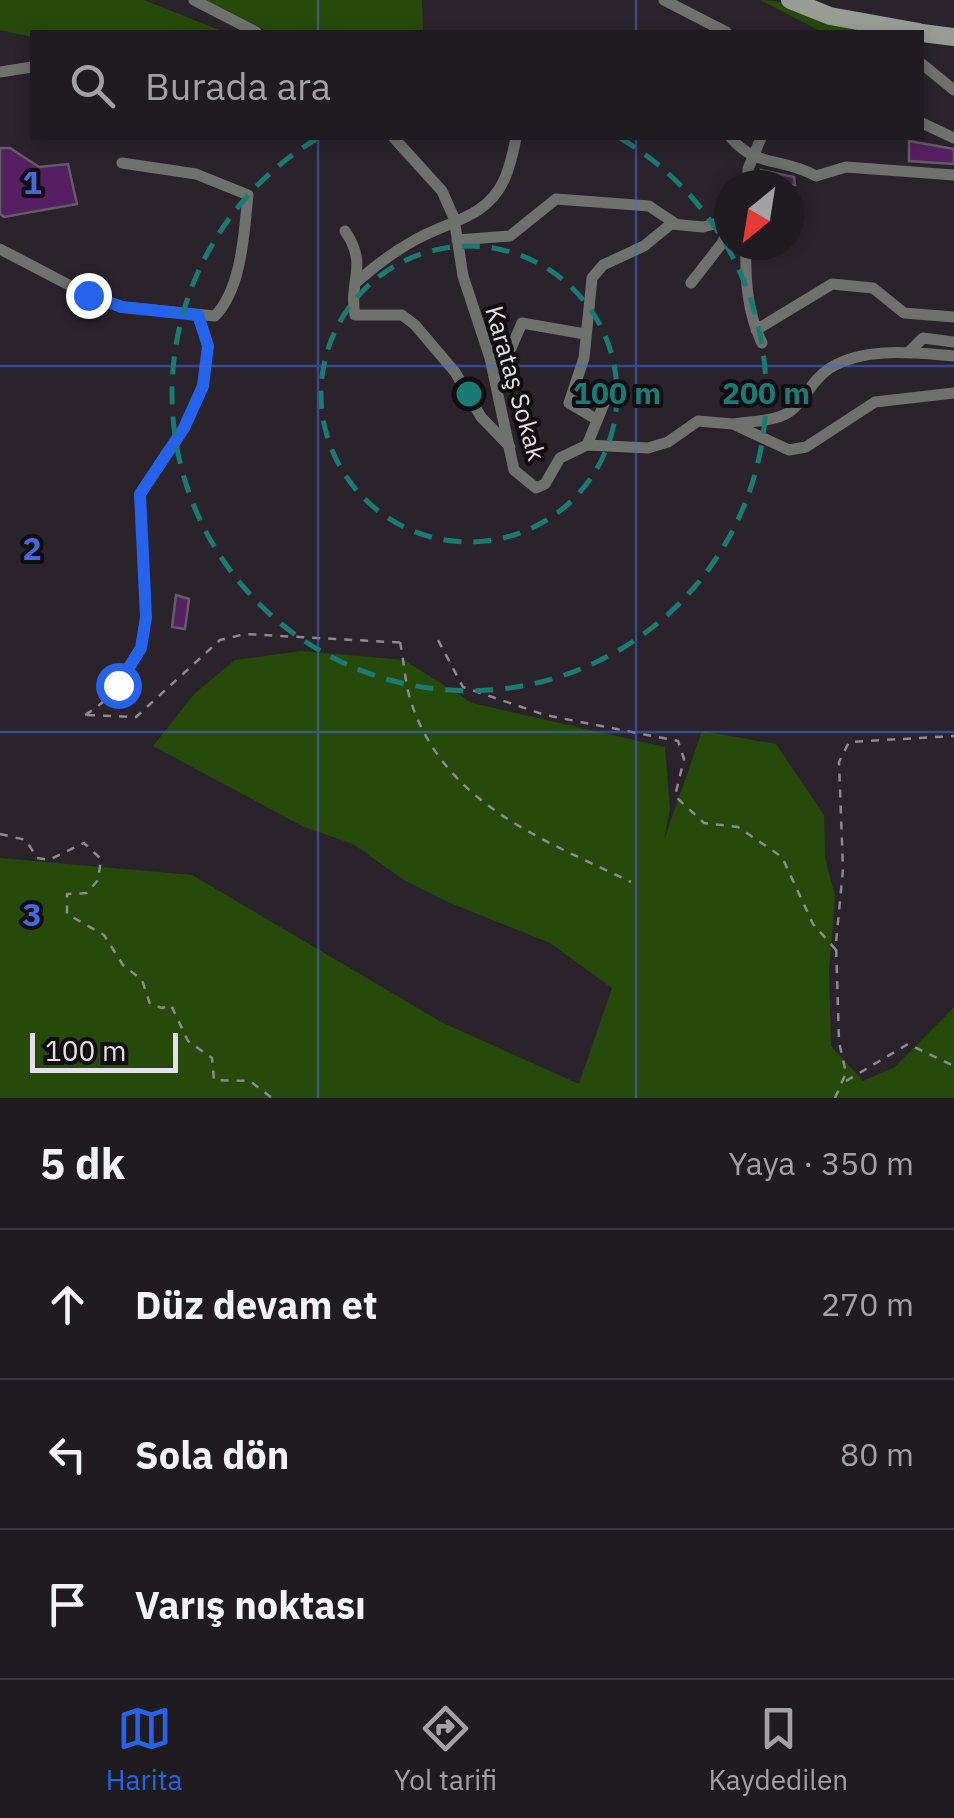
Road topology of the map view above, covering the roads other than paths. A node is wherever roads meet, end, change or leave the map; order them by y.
1 (194, 0) edge
2 (664, 0) edge
3 (790, 0) edge
4 (252, 30) edge
5 (722, 30) edge
6 (886, 30) edge
7 (924, 34) edge
8 (954, 38) edge
9 (924, 66) edge
10 (30, 67) edge
11 (0, 72) edge
12 (954, 90) edge
13 (924, 124) edge
14 (954, 138) edge
15 (396, 140) edge
16 (515, 140) edge
17 (733, 140) edge
18 (760, 140) edge
19 (754, 159) junction
20 (122, 164) dead end
21 (751, 170) edge
22 (954, 175) edge
23 (454, 218) junction
24 (676, 224) junction
25 (714, 224) edge
26 (345, 231) dead end
27 (457, 240) junction
28 (0, 249) edge
29 (714, 253) edge
30 (746, 260) edge
31 (358, 281) junction
32 (691, 282) dead end
33 (954, 317) edge
34 (756, 330) junction
35 (586, 334) junction
36 (954, 342) edge
37 (762, 343) dead end
38 (908, 353) junction
39 (954, 356) edge
40 (490, 358) junction
41 (954, 393) edge
42 (622, 396) dead end
43 (596, 419) junction
44 (732, 424) junction
45 (587, 445) junction
46 (510, 447) junction

1 - 4 street
2 - 5 street
3 - 6 main road
7 - 8 main road
9 - 12 street
10 - 11 street
13 - 14 street
15 - 23 street, Karataş Sokak
16 - 23 street
17 - 19 street
18 - 19 street
19 - 21 street
19 - 22 street
20 - 28 street
23 - 27 street, Karataş Sokak
23 - 31 street
24 - 25 street
24 - 27 street
24 - 35 street
26 - 31 street
27 - 40 street, Karataş Sokak
29 - 32 street
30 - 34 street
31 - 46 street
33 - 34 street
34 - 37 street
35 - 40 street
35 - 43 street
36 - 38 street
38 - 39 street
38 - 44 street, Karataş Sokak
40 - 46 street, Karataş Sokak
41 - 44 street
42 - 43 street
43 - 45 street
44 - 45 street, Karataş Sokak
45 - 46 street, Karataş Sokak

